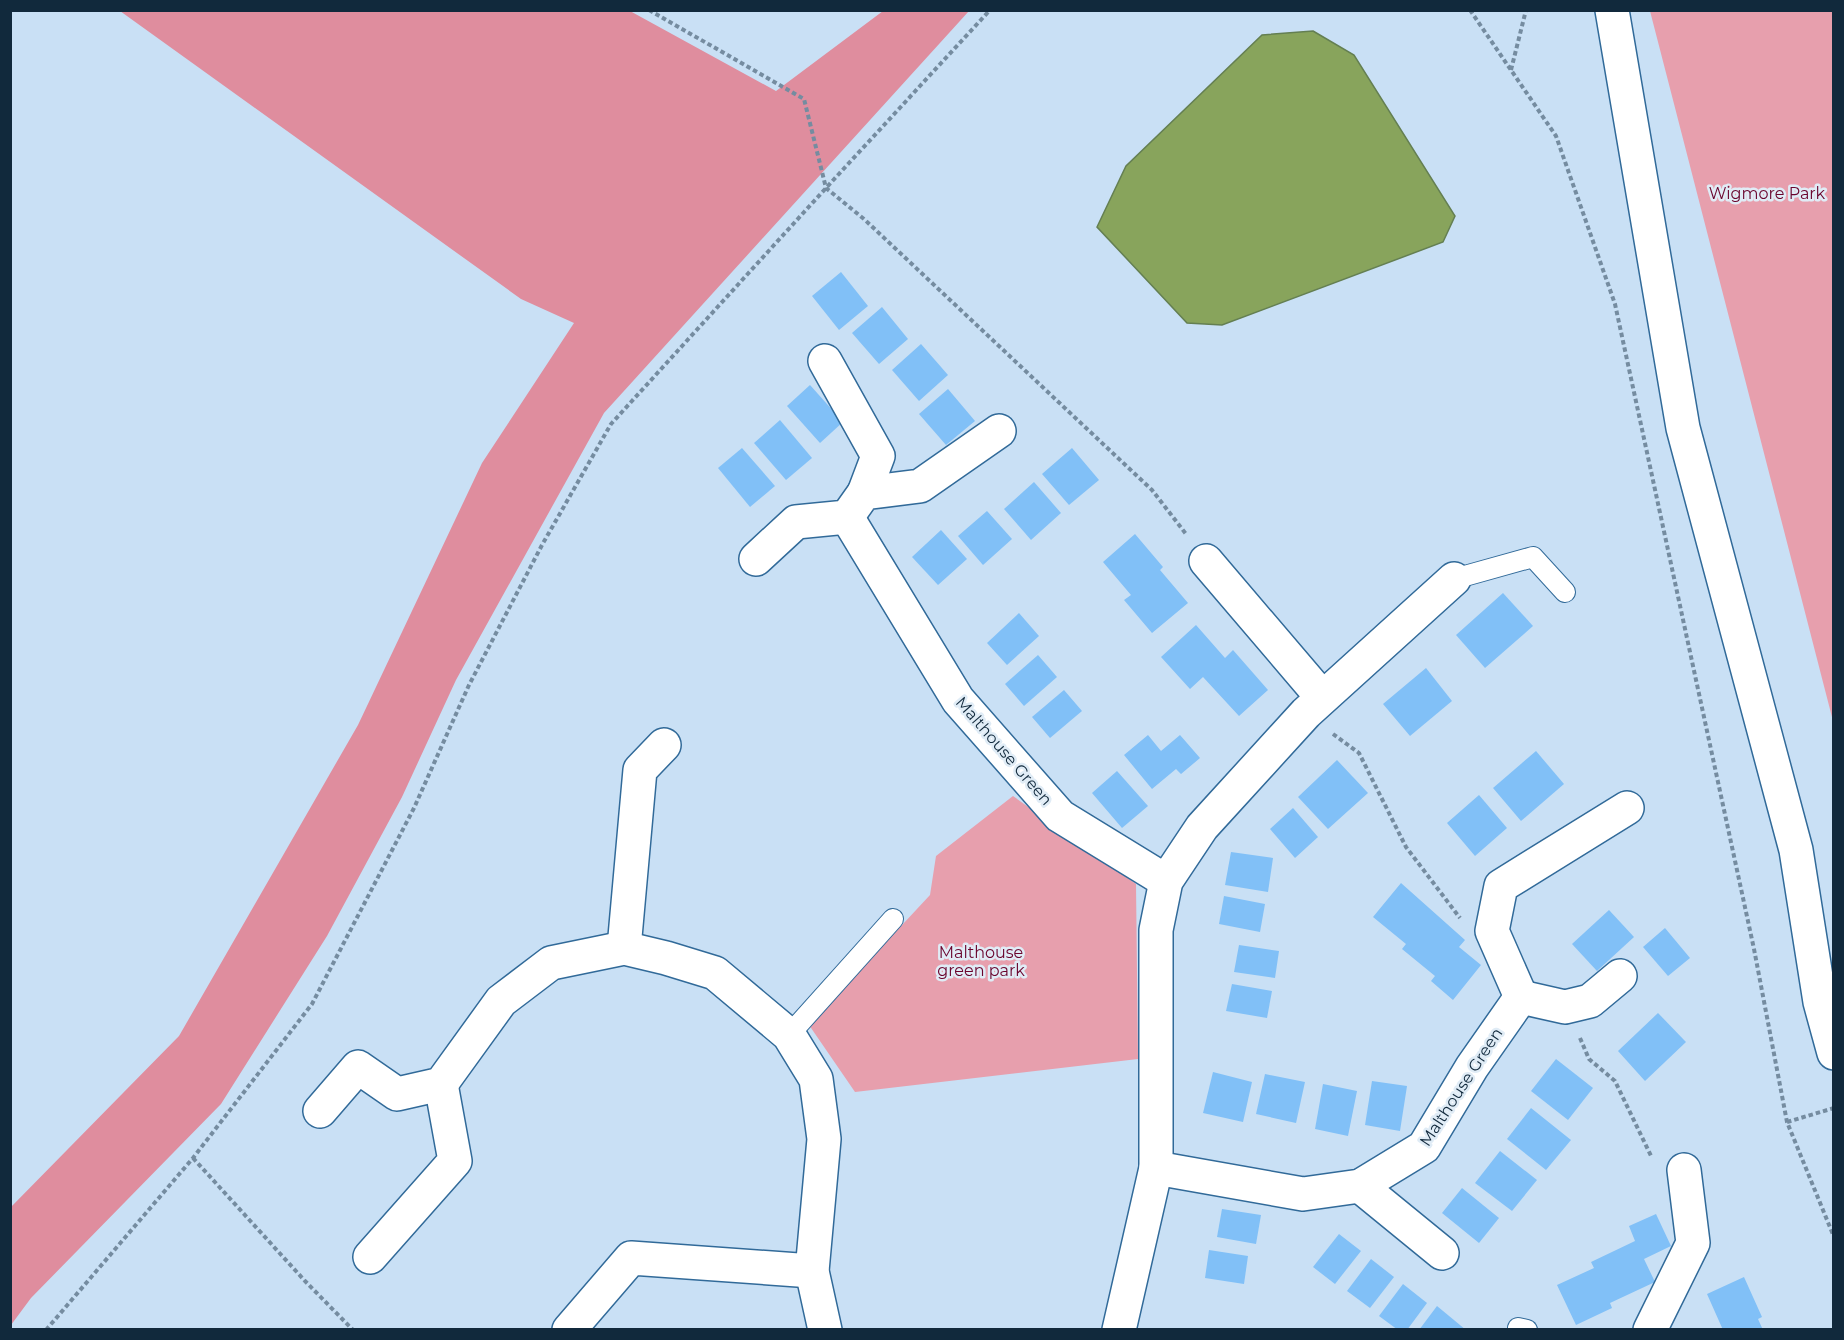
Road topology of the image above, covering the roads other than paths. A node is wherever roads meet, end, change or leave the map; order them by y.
1 (1612, 10) edge
2 (825, 361) dead end
3 (999, 431) dead end
4 (856, 505) junction
5 (756, 559) dead end
6 (1206, 561) road end
7 (1454, 579) joint
8 (1565, 592) dead end
9 (1314, 705) junction
10 (664, 745) dead end
11 (1627, 808) dead end
12 (1166, 881) junction
13 (893, 918) dead end
14 (624, 948) junction
15 (1620, 976) dead end
16 (1521, 997) junction
17 (789, 1035) junction
18 (1833, 1053) edge
19 (441, 1084) junction
20 (320, 1111) dead end
21 (1156, 1168) junction
22 (1684, 1170) road end
23 (1360, 1185) junction
24 (1442, 1253) dead end
25 (370, 1257) dead end
26 (812, 1271) junction
27 (569, 1329) edge
28 (825, 1329) edge
29 (1119, 1329) edge
30 (1650, 1329) edge

1 - 18 street
2 - 4 street
3 - 4 street
4 - 5 street
4 - 12 street, Malthouse Green
6 - 9 street
7 - 8 lane
7 - 9 street
9 - 12 street
10 - 14 street
11 - 16 street
12 - 21 street
13 - 17 lane
14 - 17 street
14 - 19 street
15 - 16 street
16 - 23 street, Malthouse Green
17 - 26 street
19 - 20 street
19 - 25 street
21 - 23 street, Malthouse Green
21 - 29 street
22 - 30 street
23 - 24 street
26 - 27 street
26 - 28 street

